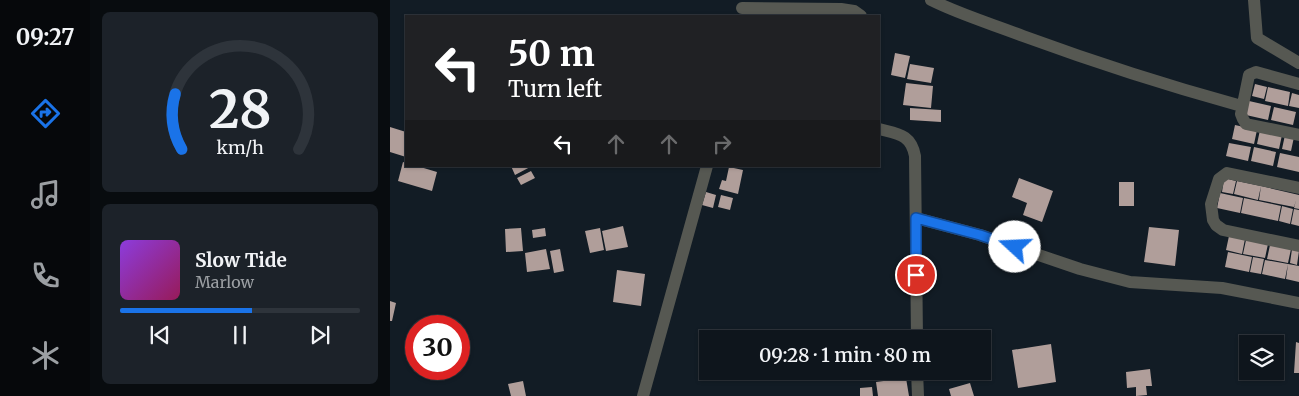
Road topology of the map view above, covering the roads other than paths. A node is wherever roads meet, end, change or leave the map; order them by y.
1 (931, 0) edge
2 (1254, 0) edge
3 (742, 8) edge
4 (860, 15) edge
5 (1299, 63) edge
6 (1299, 84) edge
7 (1238, 105) dead end
8 (880, 129) edge
9 (1299, 135) edge
10 (707, 167) edge
11 (1299, 188) edge
12 (916, 218) junction
13 (1299, 246) edge
14 (1299, 303) edge
15 (917, 330) edge
16 (917, 380) edge
17 (643, 396) edge
18 (918, 396) edge

1 - 7 street
2 - 5 street
3 - 4 street
6 - 9 street
8 - 12 street
10 - 17 street
11 - 13 street
12 - 14 street
12 - 15 street
16 - 18 street

